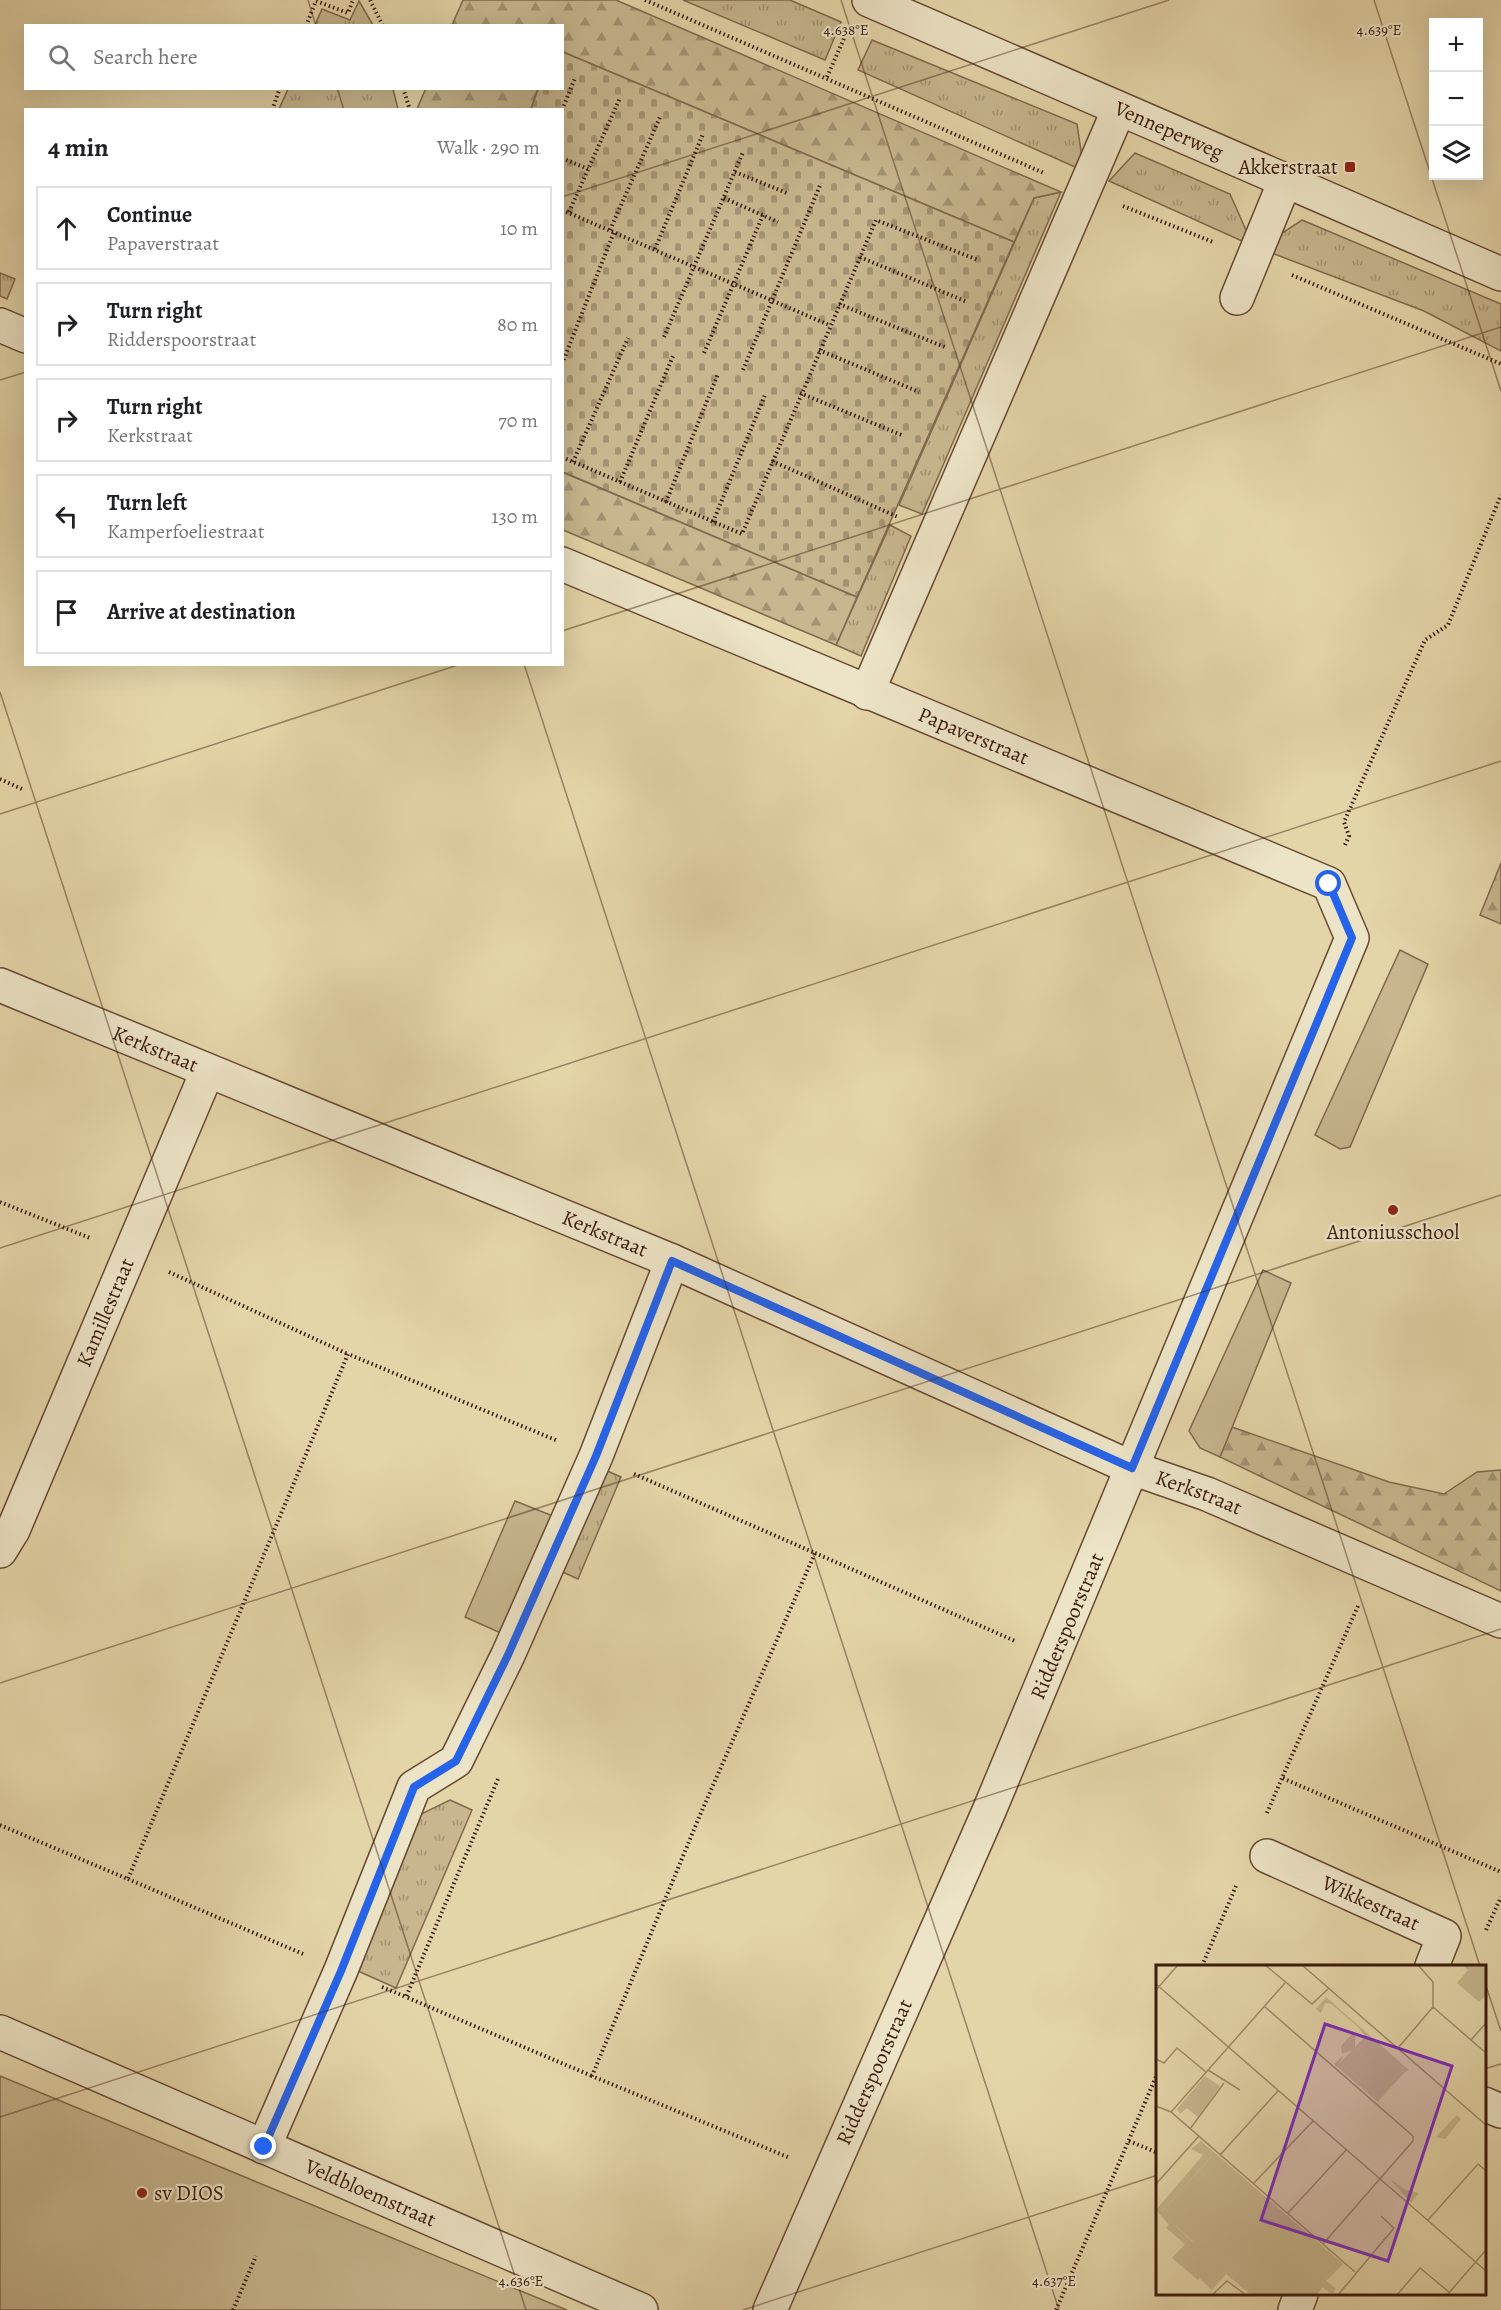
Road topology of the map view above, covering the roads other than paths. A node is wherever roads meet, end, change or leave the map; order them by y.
1 (869, 0) edge
2 (1119, 109) junction
3 (1285, 181) junction
4 (1501, 274) edge
5 (1237, 298) dead end
6 (0, 325) edge
7 (24, 335) edge
8 (564, 565) edge
9 (867, 693) junction
10 (1352, 938) joint
11 (0, 985) edge
12 (207, 1072) junction
13 (672, 1261) junction
14 (1132, 1468) junction
15 (0, 1551) edge
16 (1501, 1621) edge
17 (1267, 1856) dead end
18 (1432, 1965) edge
19 (0, 2032) edge
20 (1486, 2104) edge
21 (1501, 2111) edge
22 (264, 2147) junction
23 (1301, 2295) edge
24 (641, 2310) edge
25 (770, 2310) edge
26 (1295, 2310) edge

1 - 2 street, Venneperweg
2 - 3 street, Venneperweg
2 - 9 street
3 - 4 street, Venneperweg
3 - 5 street
6 - 7 street
8 - 9 street, Papaverstraat
9 - 10 street, Papaverstraat
10 - 14 street, Ridderspoorstraat
11 - 12 street, Kerkstraat
12 - 13 street, Kerkstraat
12 - 15 street, Kamillestraat
13 - 14 street, Kerkstraat
13 - 22 street
14 - 16 street, Kerkstraat
14 - 25 street, Ridderspoorstraat
17 - 18 street, Wikkestraat
19 - 22 street, Veldbloemstraat
20 - 21 street
22 - 24 street, Veldbloemstraat
23 - 26 street

